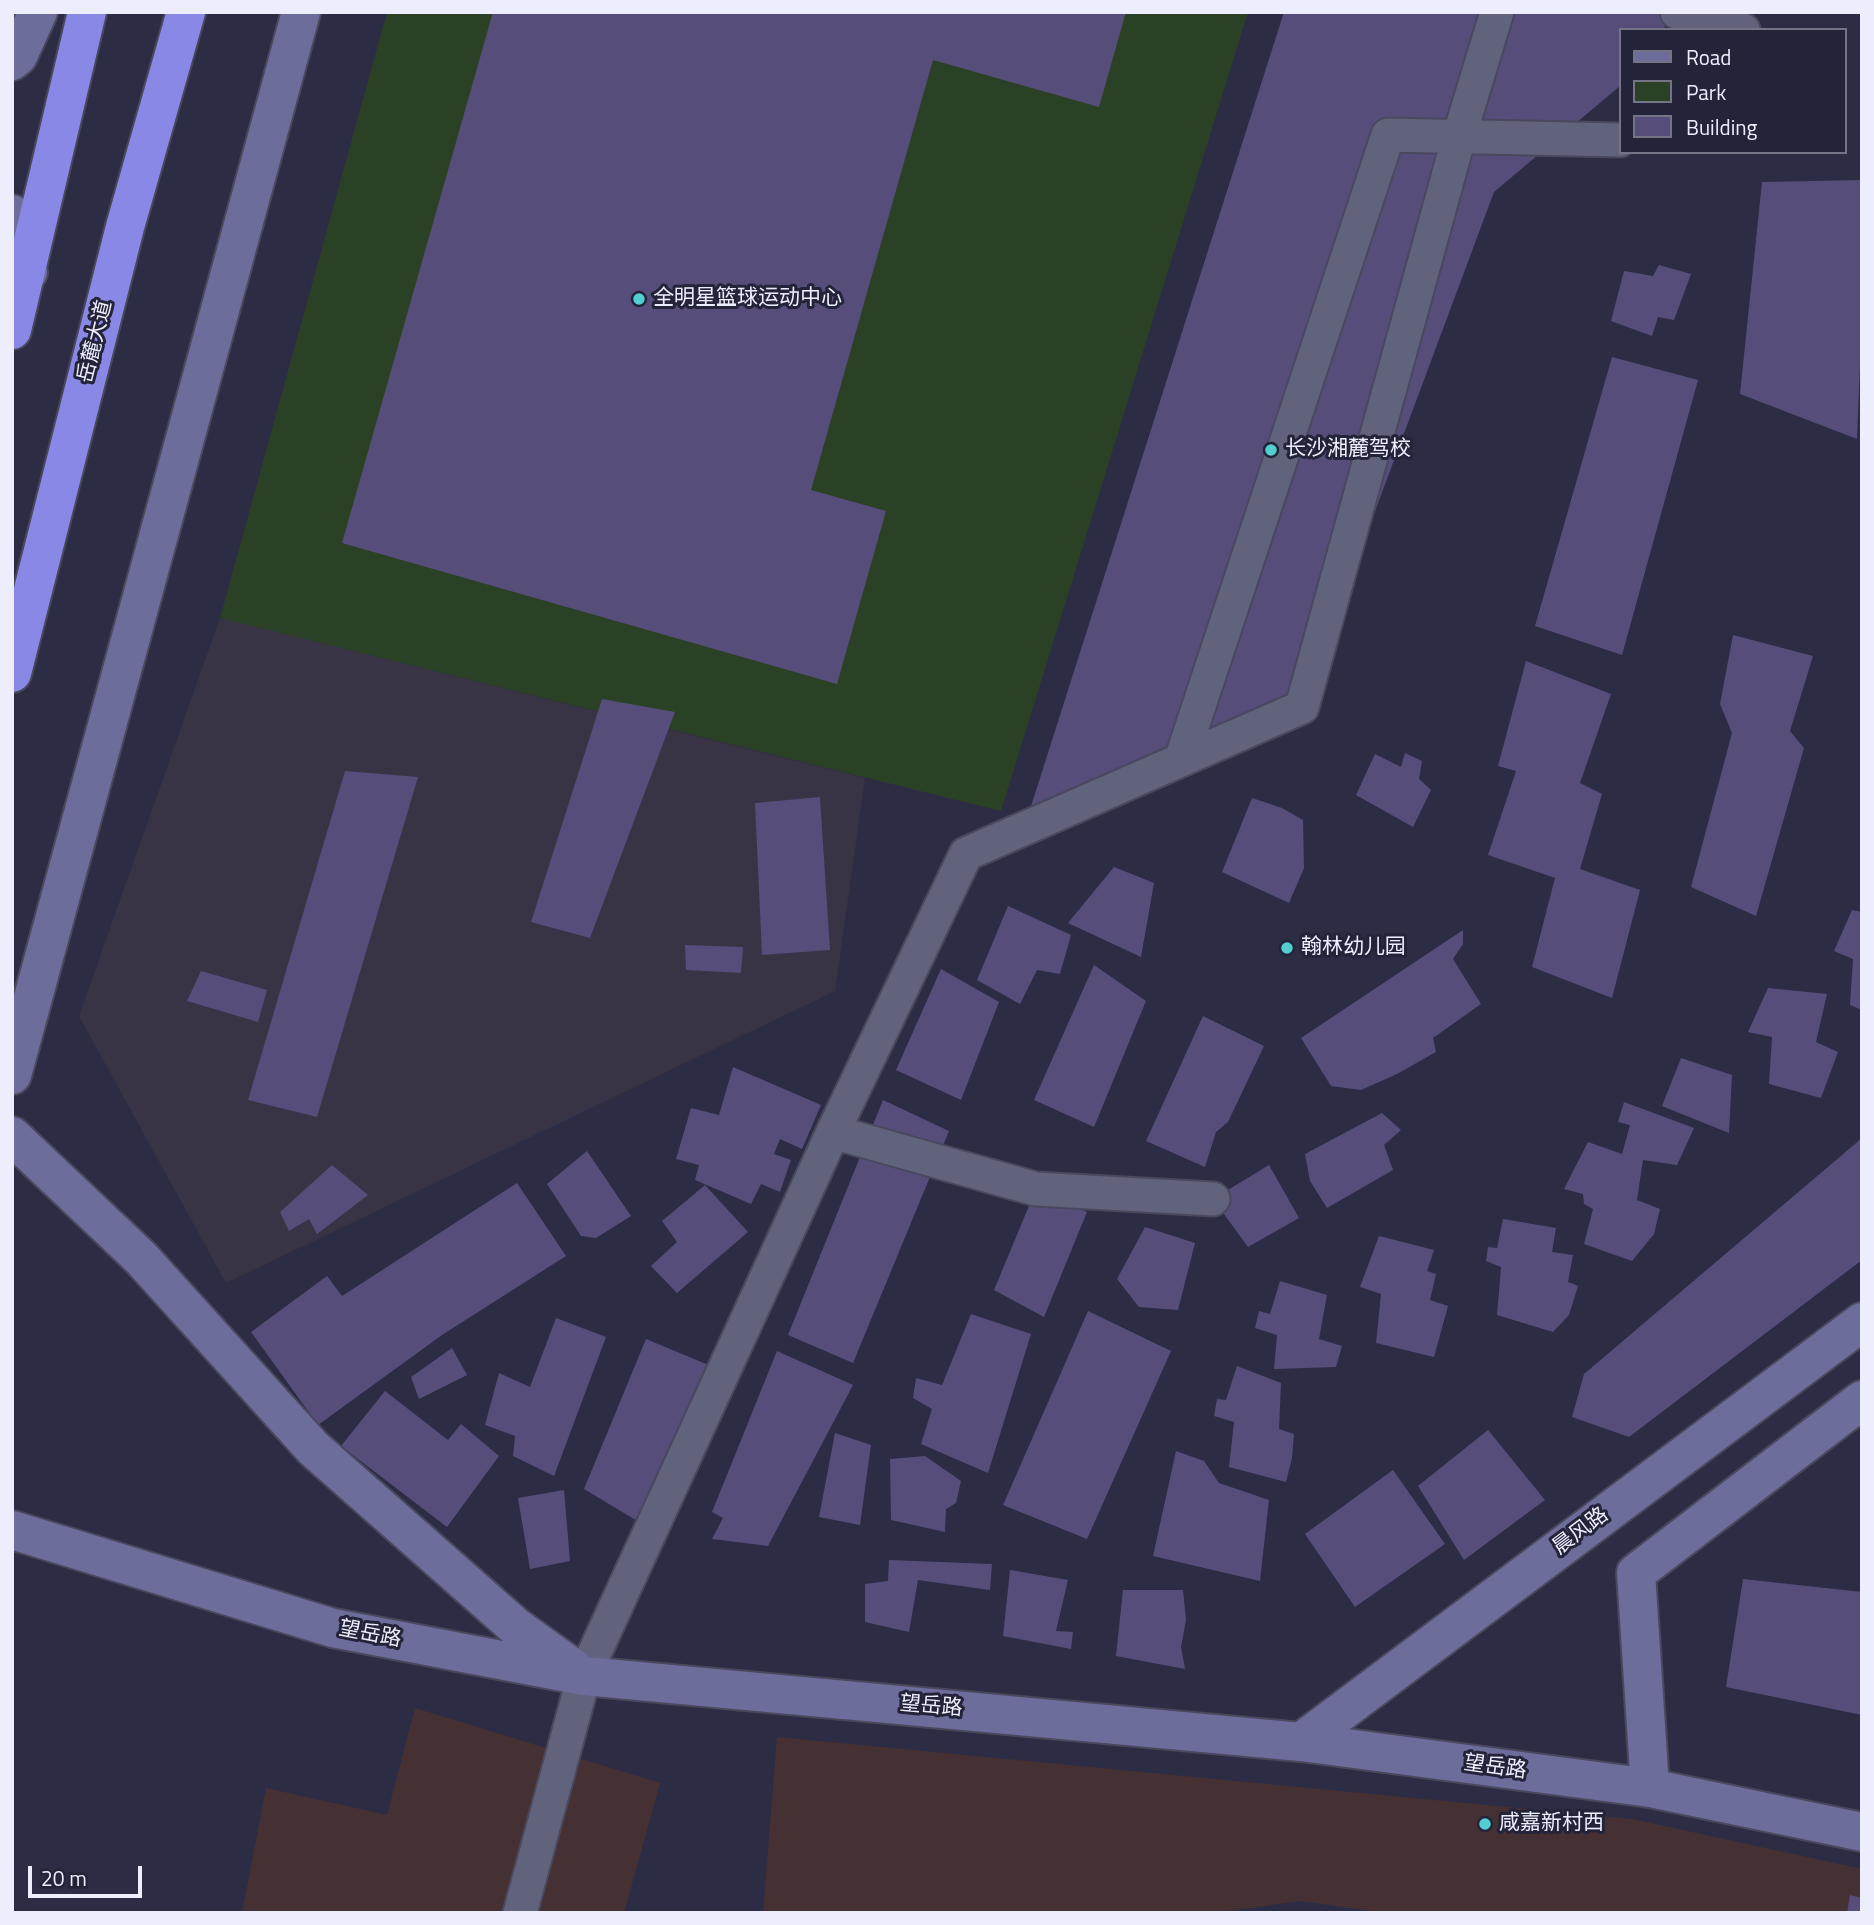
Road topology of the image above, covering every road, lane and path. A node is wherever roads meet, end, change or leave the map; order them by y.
1 (38, 12) edge
2 (87, 12) edge
3 (186, 12) edge
4 (301, 12) edge
5 (1497, 12) edge
6 (1677, 12) edge
7 (1736, 28) edge
8 (12, 61) edge
9 (1459, 136) junction
10 (1618, 140) edge
11 (12, 214) edge
12 (28, 272) junction
13 (12, 330) edge
14 (12, 673) edge
15 (1182, 757) junction
16 (13, 1071) edge
17 (833, 1132) junction
18 (12, 1136) edge
19 (1213, 1199) dead end
20 (1862, 1322) edge
21 (1862, 1400) edge
22 (12, 1530) edge
23 (584, 1676) junction
24 (1301, 1742) junction
25 (1650, 1788) junction
26 (1862, 1832) edge
27 (520, 1913) edge

1 - 8 street
2 - 12 highway
3 - 14 highway, 岳麓大道
4 - 16 street
5 - 9 street
6 - 7 street
9 - 10 street
9 - 15 street
9 - 15 street
11 - 12 street
12 - 13 highway
15 - 17 street
17 - 19 street
17 - 23 street
18 - 23 street
20 - 24 street, 晨风路
21 - 25 street
22 - 23 street, 望岳路
23 - 24 street, 望岳路
23 - 27 street
24 - 25 street, 望岳路
25 - 26 street, 望岳路

